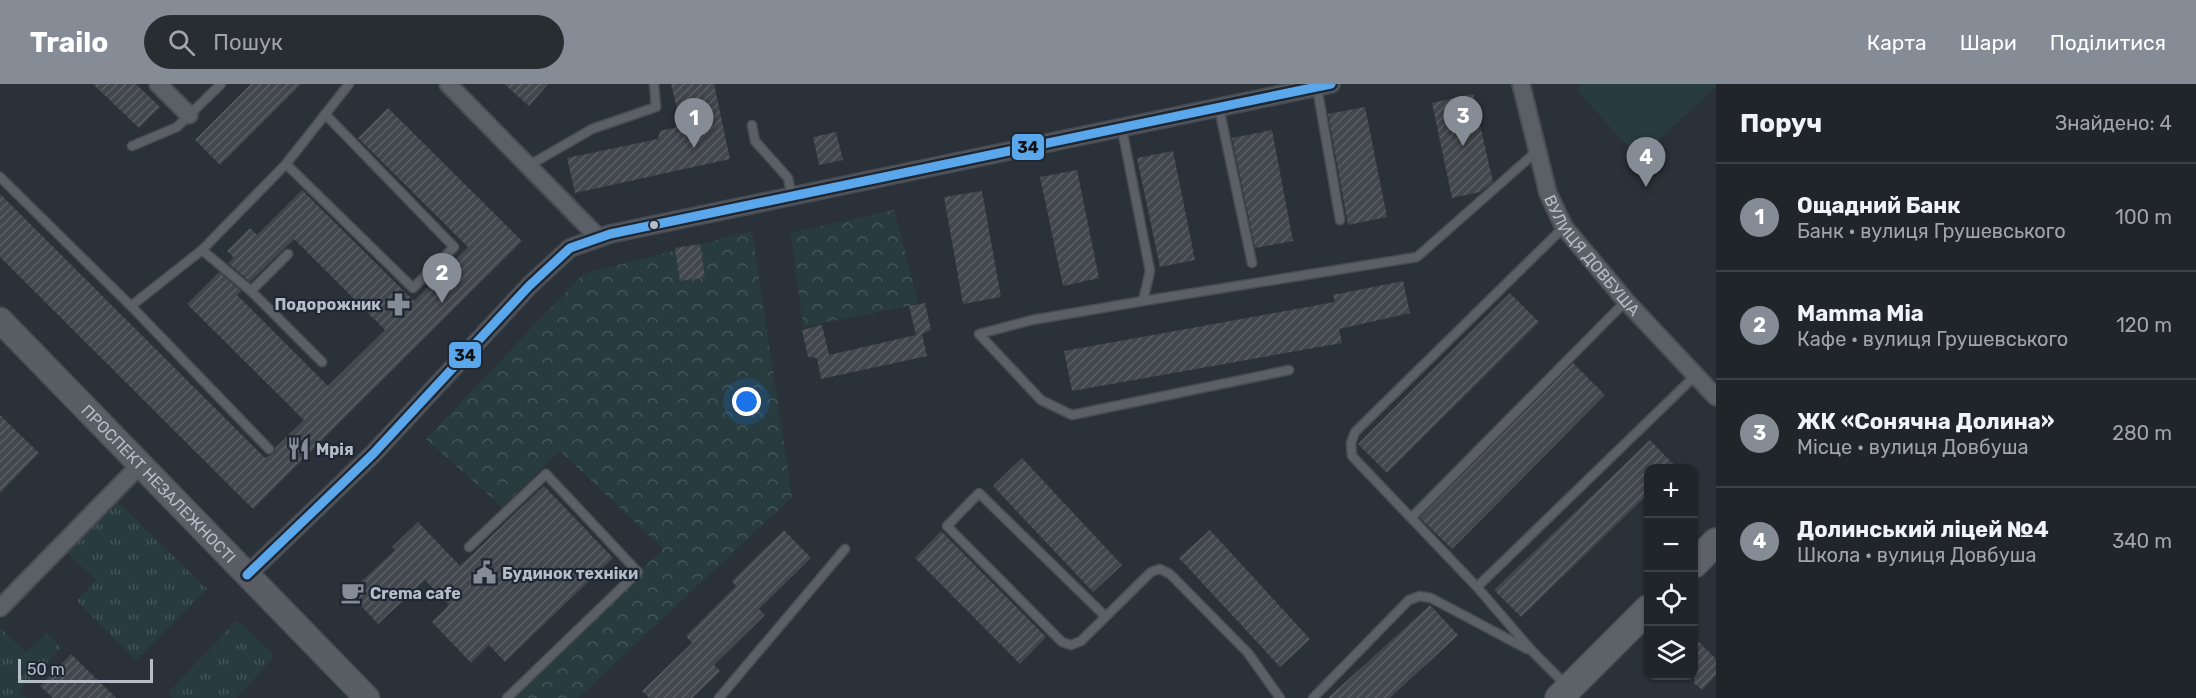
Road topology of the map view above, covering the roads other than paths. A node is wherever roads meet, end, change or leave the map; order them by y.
1 (158, 84) edge
2 (221, 84) edge
3 (349, 84) edge
4 (448, 84) edge
5 (654, 84) edge
6 (1521, 84) edge
7 (1324, 86) edge
8 (1219, 108) junction
9 (324, 114) junction
10 (189, 115) junction
11 (752, 125) dead end
12 (1122, 129) junction
13 (132, 146) dead end
14 (1537, 151) junction
15 (286, 164) junction
16 (528, 166) junction
17 (0, 177) edge
18 (792, 197) junction
19 (1340, 220) dead end
20 (1564, 227) junction
21 (598, 237) junction
22 (202, 250) junction
23 (288, 254) dead end
24 (1252, 263) dead end
25 (251, 291) junction
26 (1143, 301) junction
27 (1626, 302) junction
28 (131, 306) junction
29 (0, 320) edge
30 (322, 362) dead end
31 (1289, 370) dead end
32 (1696, 374) junction
33 (1716, 397) edge
34 (269, 448) dead end
35 (140, 465) junction
36 (1412, 517) junction
37 (1716, 542) edge
38 (469, 547) dead end
39 (845, 549) dead end
40 (1698, 560) edge
41 (247, 575) junction
42 (1477, 588) junction
43 (0, 608) edge
44 (1644, 613) edge
45 (1105, 616) junction
46 (1533, 652) junction
47 (1564, 693) edge
48 (368, 698) edge
49 (507, 698) edge
50 (719, 698) edge
51 (1280, 698) edge
52 (1312, 698) edge

1 - 10 street
2 - 10 lane
3 - 9 lane
4 - 16 street
5 - 16 lane
6 - 14 street, ВУЛИЦЯ ДОВБУША
7 - 8 street
7 - 19 lane
8 - 12 street
8 - 24 lane
9 - 15 lane
9 - 15 lane
10 - 13 lane
11 - 18 lane
12 - 18 street
12 - 26 lane
14 - 20 street, ВУЛИЦЯ ДОВБУША
14 - 26 lane
15 - 22 lane
16 - 21 street
17 - 28 lane
18 - 21 street
20 - 27 street, ВУЛИЦЯ ДОВБУША
20 - 36 lane
21 - 41 street
22 - 25 lane
22 - 28 lane
23 - 25 lane
25 - 30 lane
26 - 31 lane
27 - 32 street, ВУЛИЦЯ ДОВБУША
27 - 36 lane
28 - 34 lane
29 - 35 main road, ПРОСПЕКТ НЕЗАЛЕЖНОСТІ
32 - 33 street, ВУЛИЦЯ ДОВБУША
32 - 42 lane
35 - 41 main road, ПРОСПЕКТ НЕЗАЛЕЖНОСТІ
35 - 43 street
36 - 42 lane
37 - 40 main road
38 - 49 lane
39 - 50 lane
41 - 48 main road, ПРОСПЕКТ НЕЗАЛЕЖНОСТІ
42 - 46 lane
44 - 47 main road
45 - 45 lane
45 - 51 lane
46 - 47 lane
46 - 52 lane

